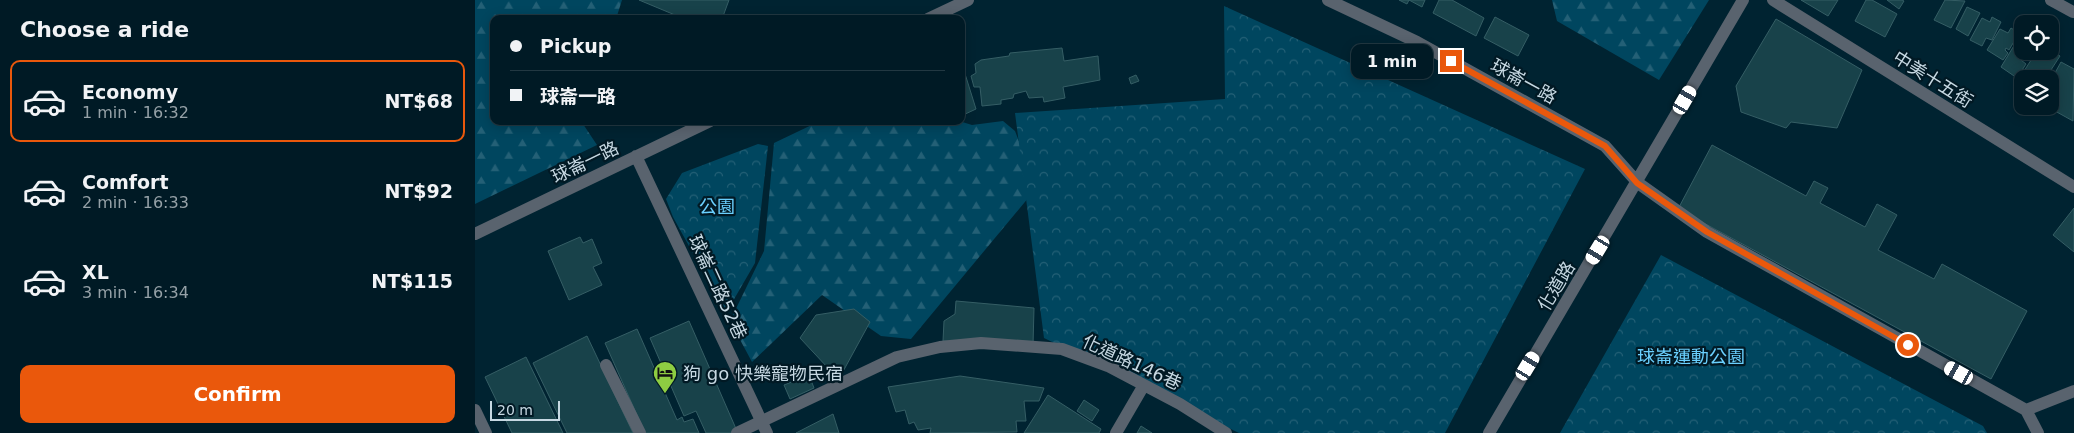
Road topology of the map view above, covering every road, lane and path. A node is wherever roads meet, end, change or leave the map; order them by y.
1 (968, 0) edge
2 (1328, 0) edge
3 (1743, 0) edge
4 (1773, 0) edge
5 (2051, 0) edge
6 (2073, 12) dead end
7 (936, 15) edge
8 (702, 125) edge
9 (636, 156) junction
10 (1637, 183) junction
11 (2074, 187) edge
12 (475, 234) edge
13 (606, 365) dead end
14 (1144, 385) junction
15 (2074, 391) edge
16 (475, 410) edge
17 (2026, 410) junction
18 (761, 420) junction
19 (486, 433) edge
20 (640, 433) edge
21 (737, 433) edge
22 (767, 433) edge
23 (1116, 433) edge
24 (1226, 433) edge
25 (1489, 433) edge
26 (2038, 433) edge

1 - 7 street
2 - 10 street, 球崙一路
3 - 10 street, 化道路
4 - 11 street, 中美十五街
5 - 6 street
8 - 9 street, 球崙一路
9 - 12 street, 球崙一路
9 - 18 street, 球崙二路52巷
10 - 17 street, 球崙一路
10 - 25 street, 化道路
13 - 20 street
14 - 18 street, 化道路146巷
14 - 23 street
14 - 24 street, 化道路146巷
15 - 17 street
16 - 19 street
17 - 26 street
18 - 21 street, 化道路146巷
18 - 22 street, 球崙二路52巷

